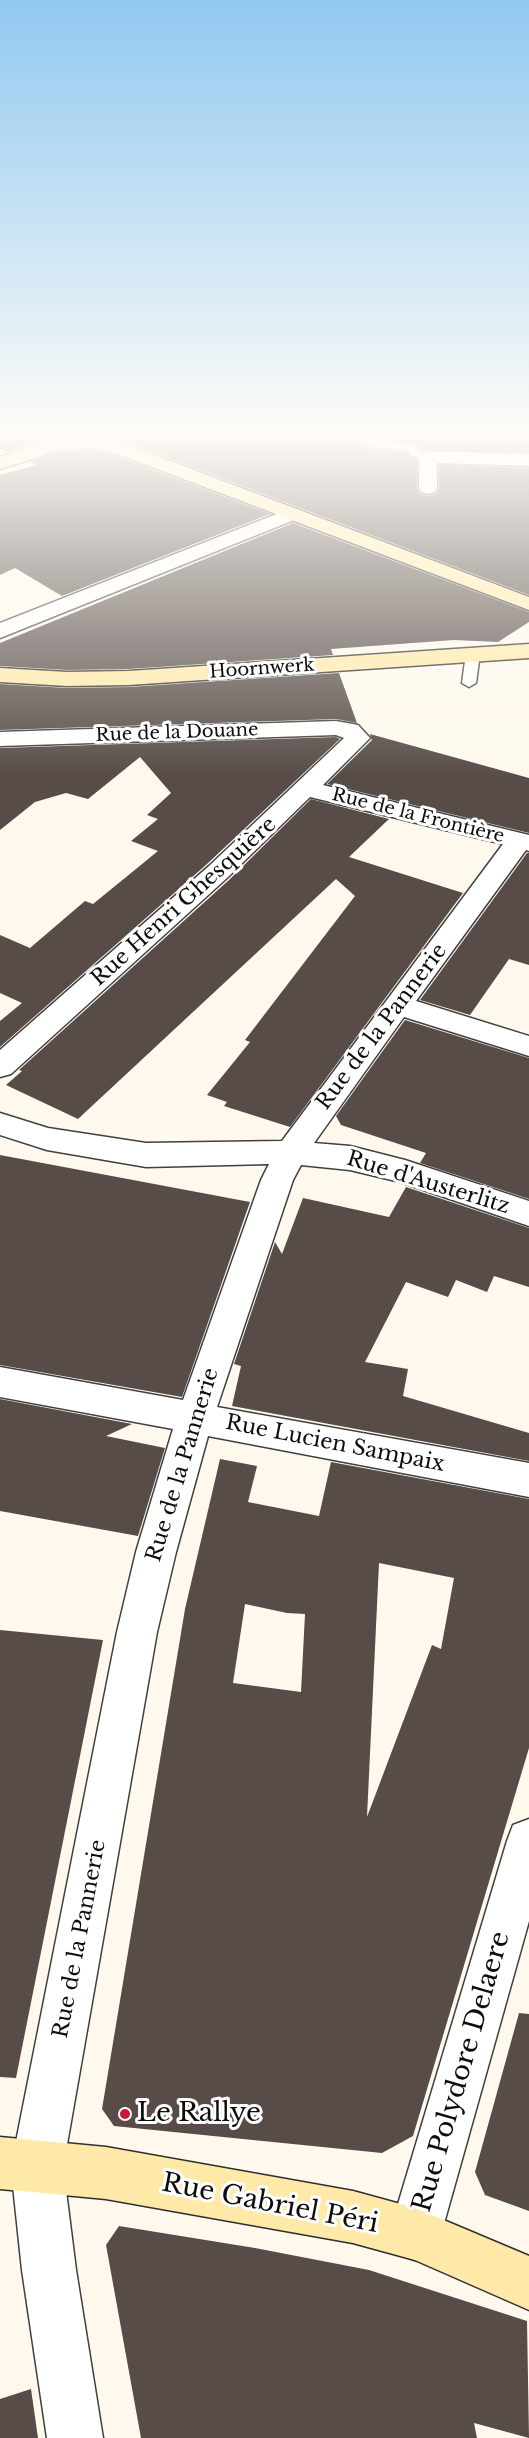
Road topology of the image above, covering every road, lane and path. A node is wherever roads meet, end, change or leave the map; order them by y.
1 (203, 550) edge
2 (387, 550) edge
3 (529, 603) edge
4 (0, 631) edge
5 (528, 650) edge
6 (473, 654) junction
7 (0, 675) edge
8 (469, 683) dead end
9 (354, 731) joint
10 (0, 739) edge
11 (307, 789) junction
12 (524, 842) edge
13 (398, 1005) junction
14 (529, 1046) edge
15 (0, 1067) edge
16 (0, 1124) edge
17 (291, 1152) junction
18 (529, 1214) edge
19 (0, 1382) edge
20 (195, 1418) junction
21 (529, 1480) edge
22 (529, 1841) edge
23 (18, 2165) edge
24 (415, 2234) junction
25 (529, 2283) edge
26 (75, 2438) edge

1 - 4 street
2 - 3 street
5 - 6 street, Hoornwerk
6 - 7 street, Hoornwerk
6 - 8 lane
9 - 10 street, Rue de la Douane
9 - 11 street, Rue Henri Ghesquière
11 - 12 street, Rue de la Frontière
11 - 15 street, Rue Henri Ghesquière
12 - 13 street, Rue de la Pannerie
13 - 14 street
13 - 17 street, Rue de la Pannerie
16 - 17 street, Rue d'Austerlitz
17 - 18 street, Rue d'Austerlitz
17 - 20 street, Rue de la Pannerie
19 - 20 street, Rue Lucien Sampaix
20 - 21 street, Rue Lucien Sampaix
20 - 23 street, Rue de la Pannerie
22 - 24 street, Rue Polydore Delaere
23 - 24 street, Rue Gabriel Péri
23 - 26 street, Rue de la Pannerie
24 - 25 street, Rue Gabriel Péri

